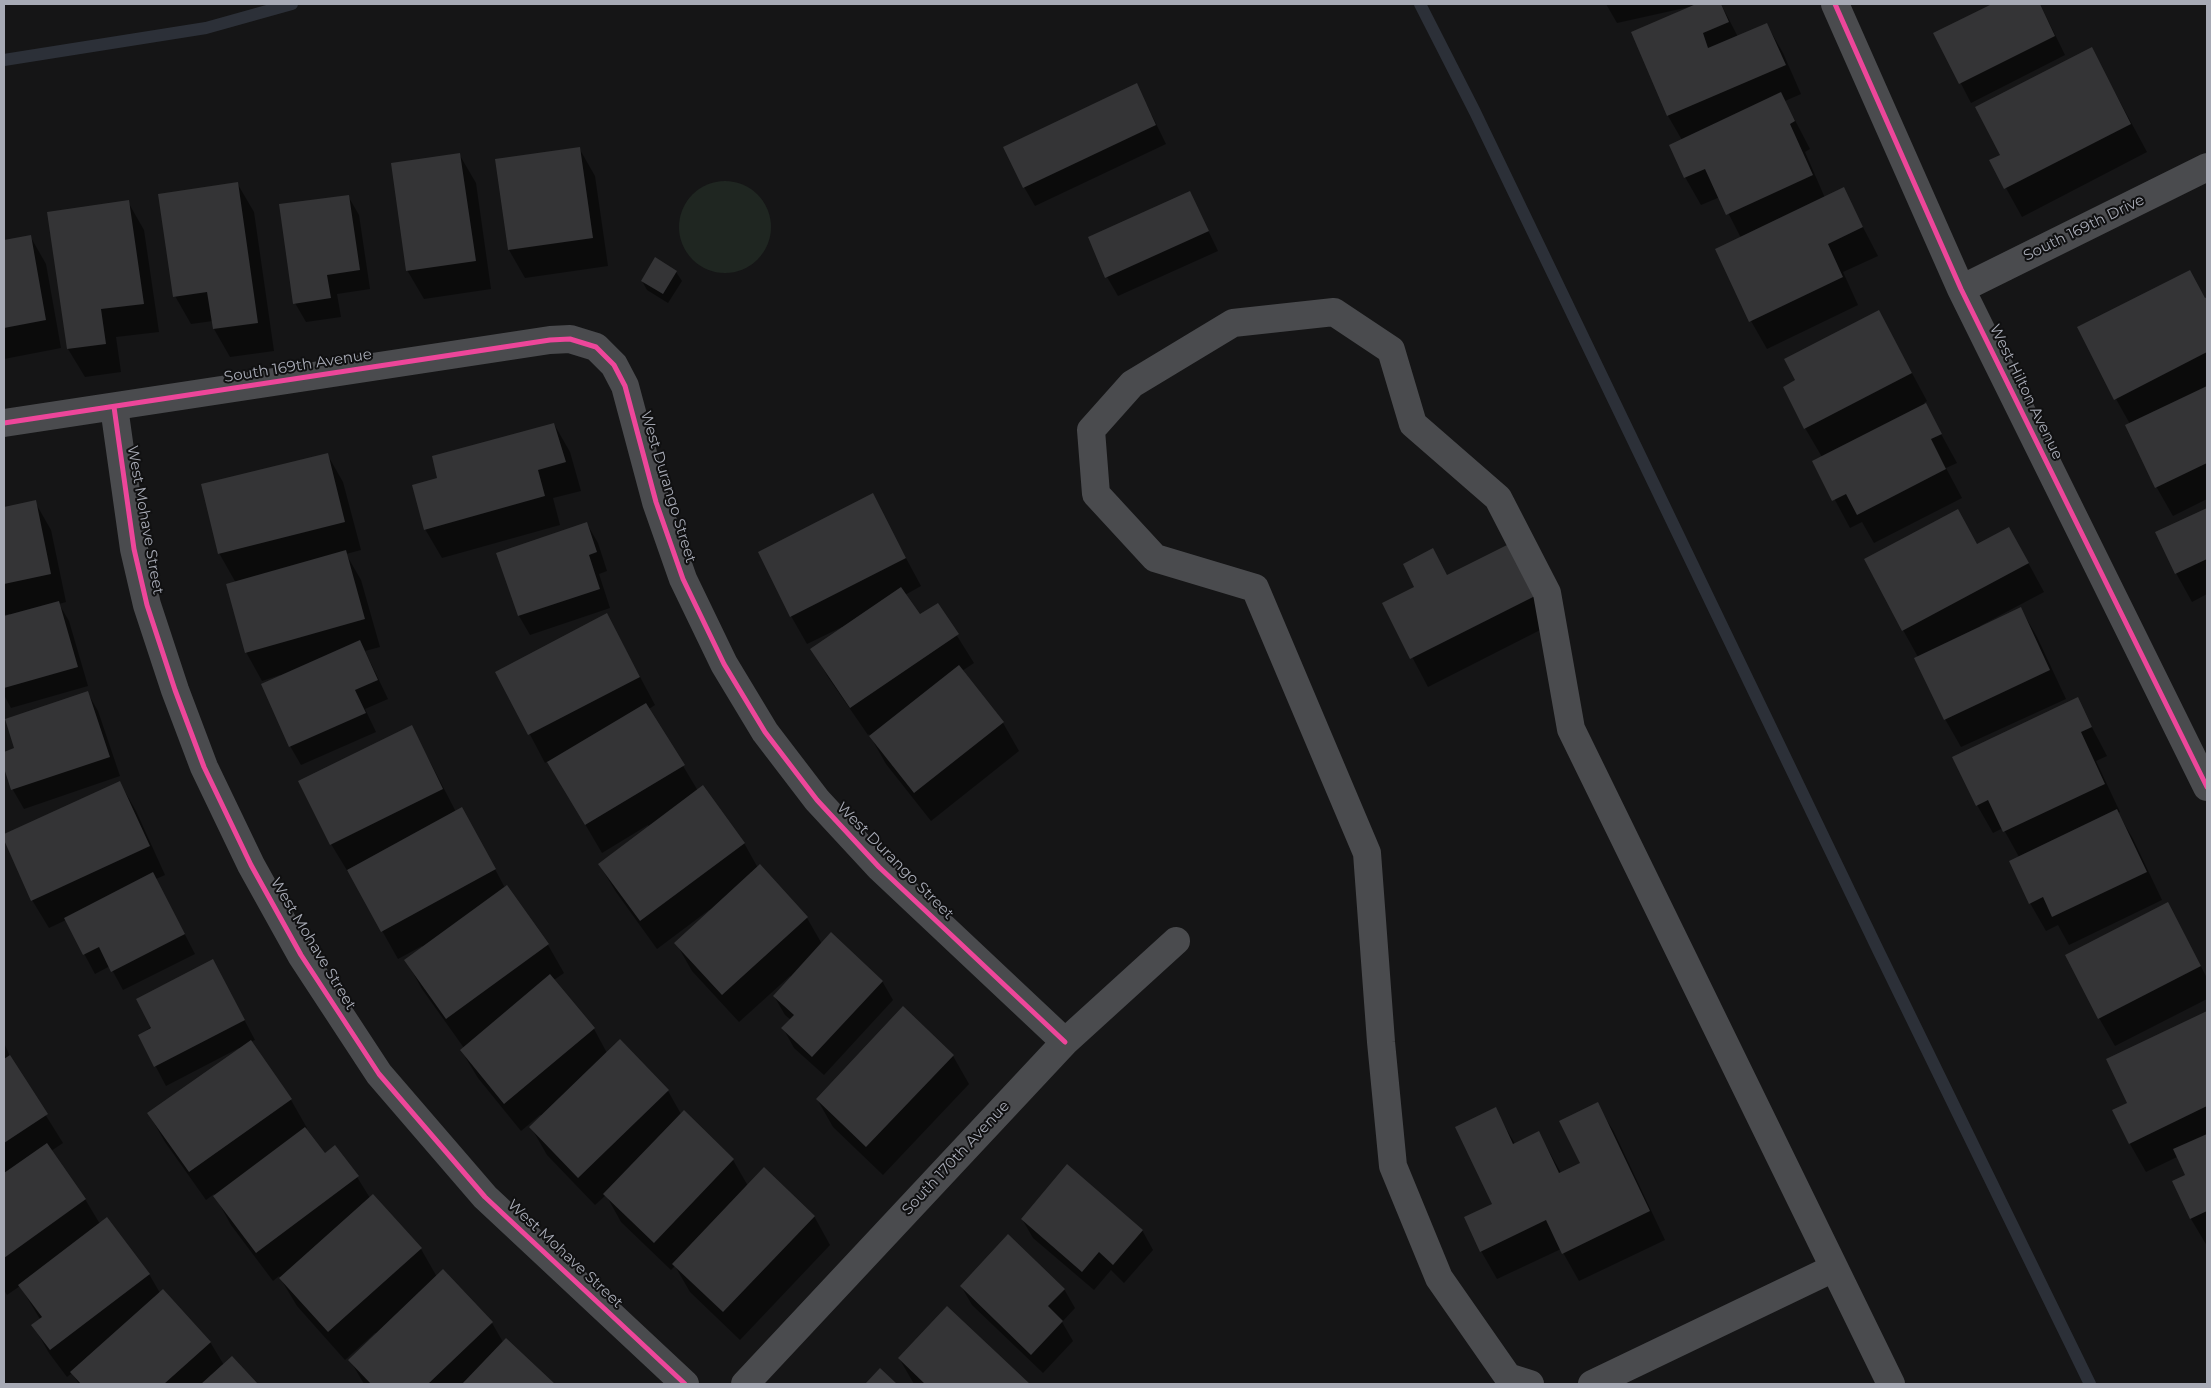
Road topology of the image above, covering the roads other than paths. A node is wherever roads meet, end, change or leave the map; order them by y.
1 (1835, 4) edge
2 (2207, 167) edge
3 (1961, 289) junction
4 (596, 347) joint
5 (114, 407) junction
6 (4, 423) edge
7 (2207, 787) edge
8 (1176, 941) dead end
9 (1065, 1042) junction
10 (1834, 1268) junction
11 (685, 1384) edge
12 (745, 1384) edge
13 (1530, 1384) edge
14 (1592, 1384) edge
15 (1892, 1384) edge

1 - 3 street, West Hilton Avenue
2 - 3 street, South 169th Drive
3 - 7 street, West Hilton Avenue
4 - 5 street, South 169th Avenue
4 - 9 street, West Durango Street
5 - 6 street, South 169th Avenue
5 - 11 street, West Mohave Street
8 - 9 street, South 170th Avenue
9 - 12 street, South 170th Avenue
10 - 13 street
10 - 14 street
10 - 15 street

